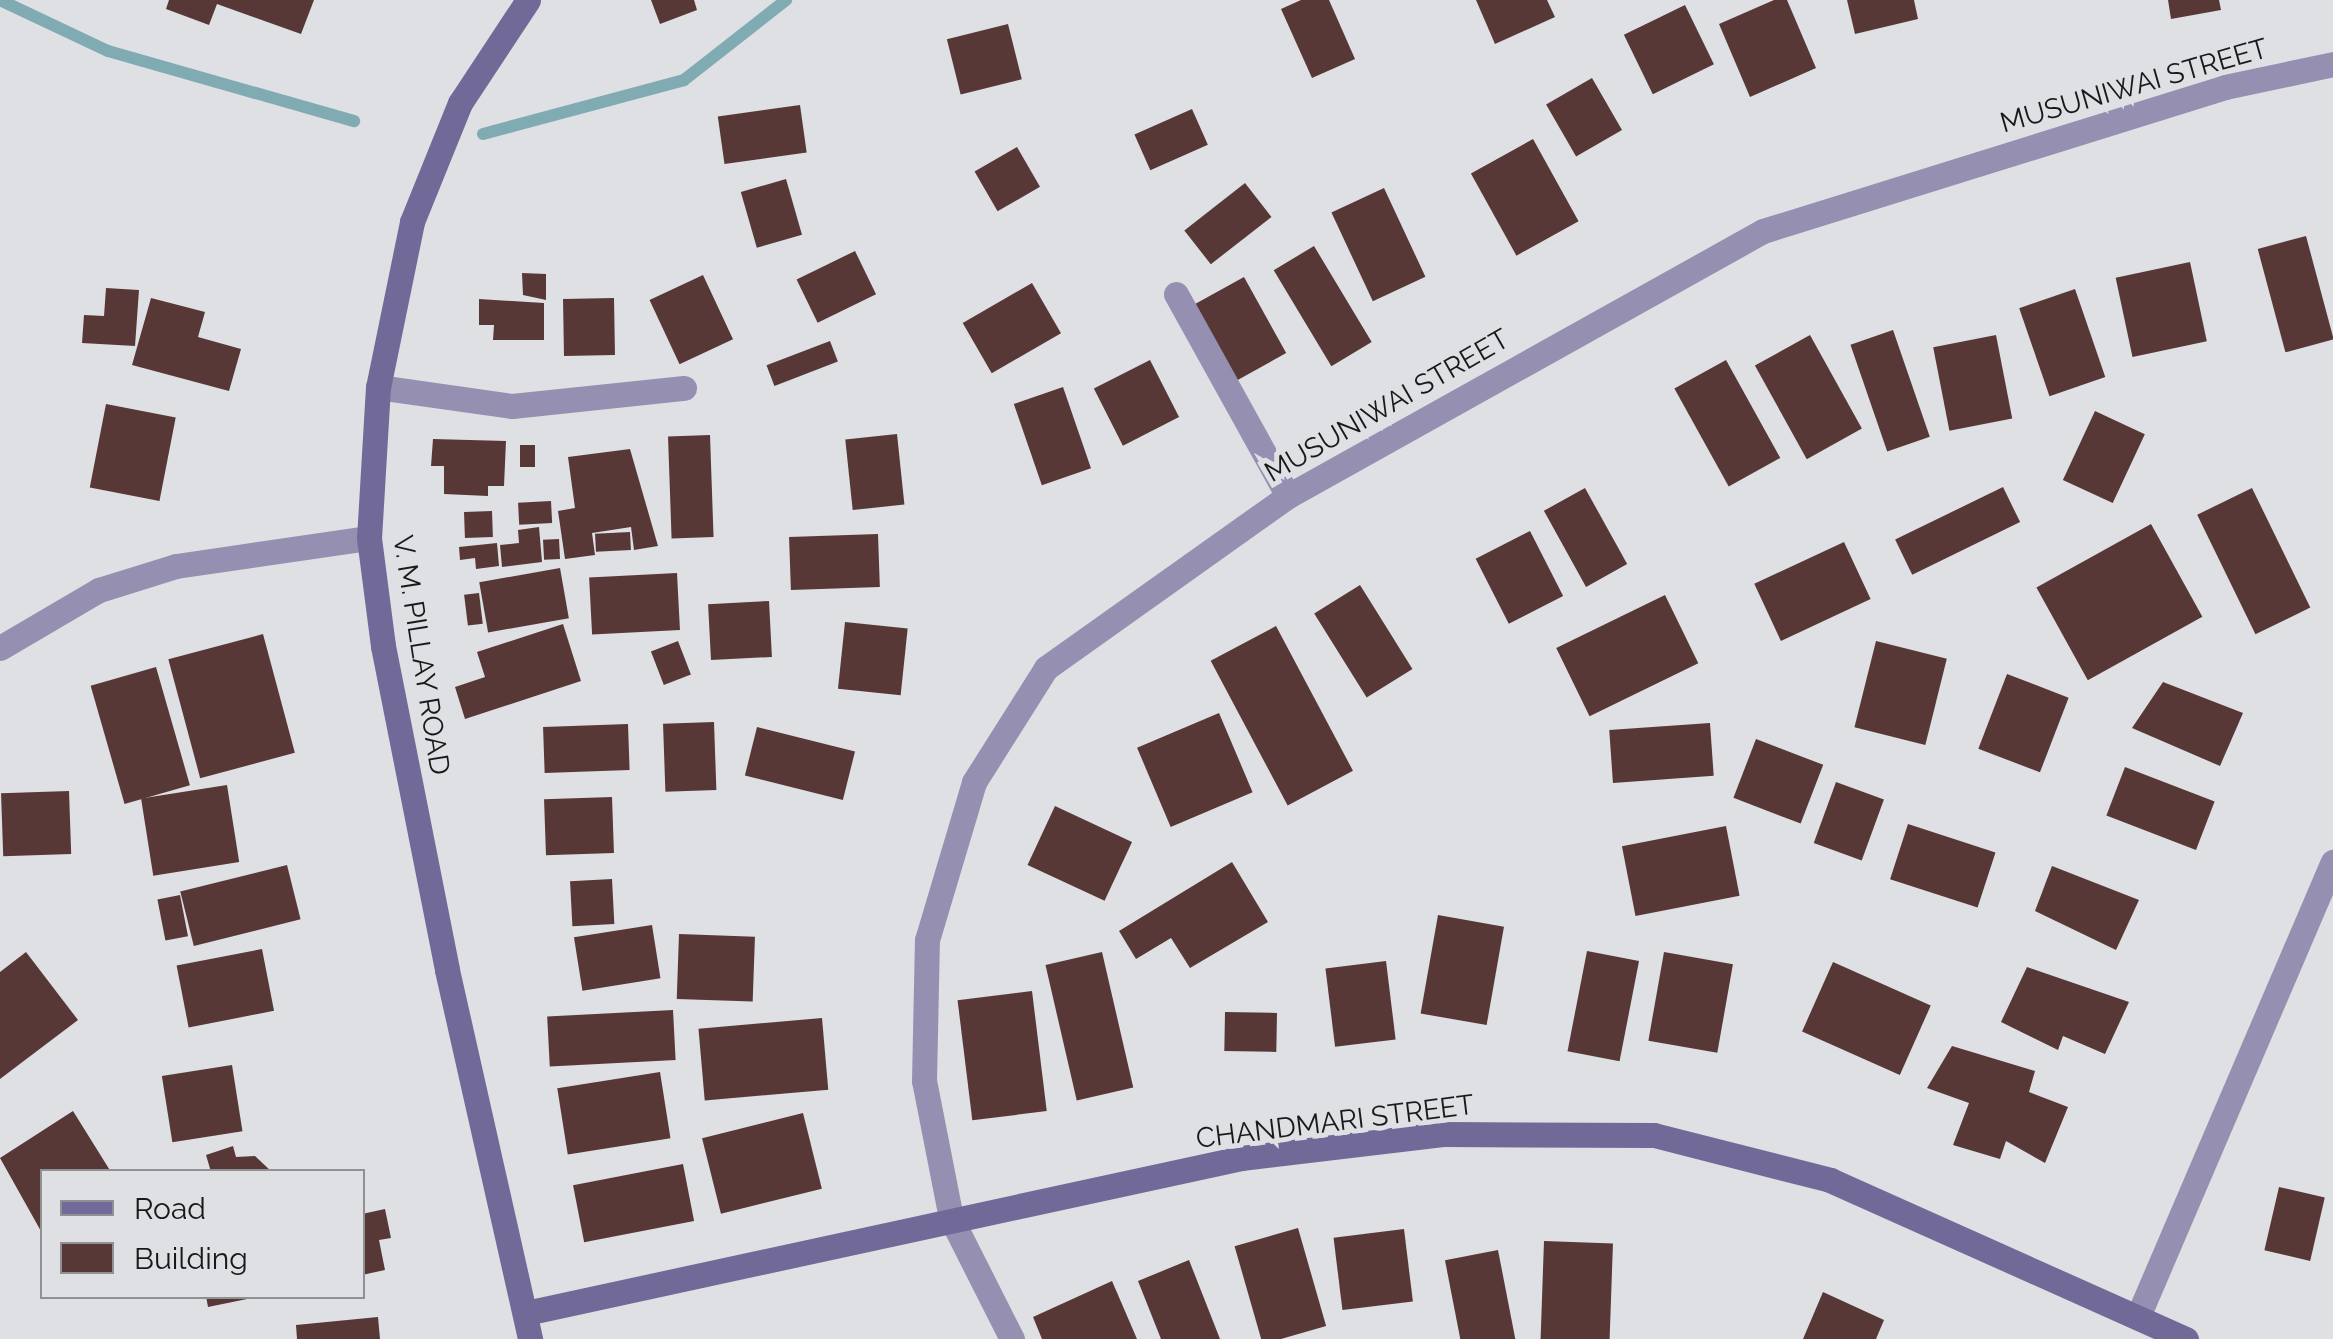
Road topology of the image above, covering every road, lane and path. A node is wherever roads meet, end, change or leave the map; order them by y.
1 (528, 0) edge
2 (2333, 64) edge
3 (1176, 294) dead end
4 (378, 387) junction
5 (684, 388) dead end
6 (1288, 496) junction
7 (370, 538) junction
8 (0, 648) edge
9 (2333, 862) edge
10 (951, 1218) junction
11 (526, 1313) junction
12 (2139, 1314) junction
13 (530, 1339) edge
14 (1012, 1339) edge
15 (2186, 1339) edge

1 - 4 street, V. M. PILLAY ROAD
2 - 6 street, MUSUNIWAI STREET
3 - 6 street
4 - 5 street
4 - 7 street, V. M. PILLAY ROAD
6 - 10 street, MUSUNIWAI STREET
7 - 8 street
7 - 11 street, V. M. PILLAY ROAD
9 - 12 street
10 - 11 street, CHANDMARI STREET
10 - 12 street, CHANDMARI STREET
10 - 14 street, MUSUNIWAI STREET
11 - 13 street, V. M. PILLAY ROAD
12 - 15 street, CHANDMARI STREET

